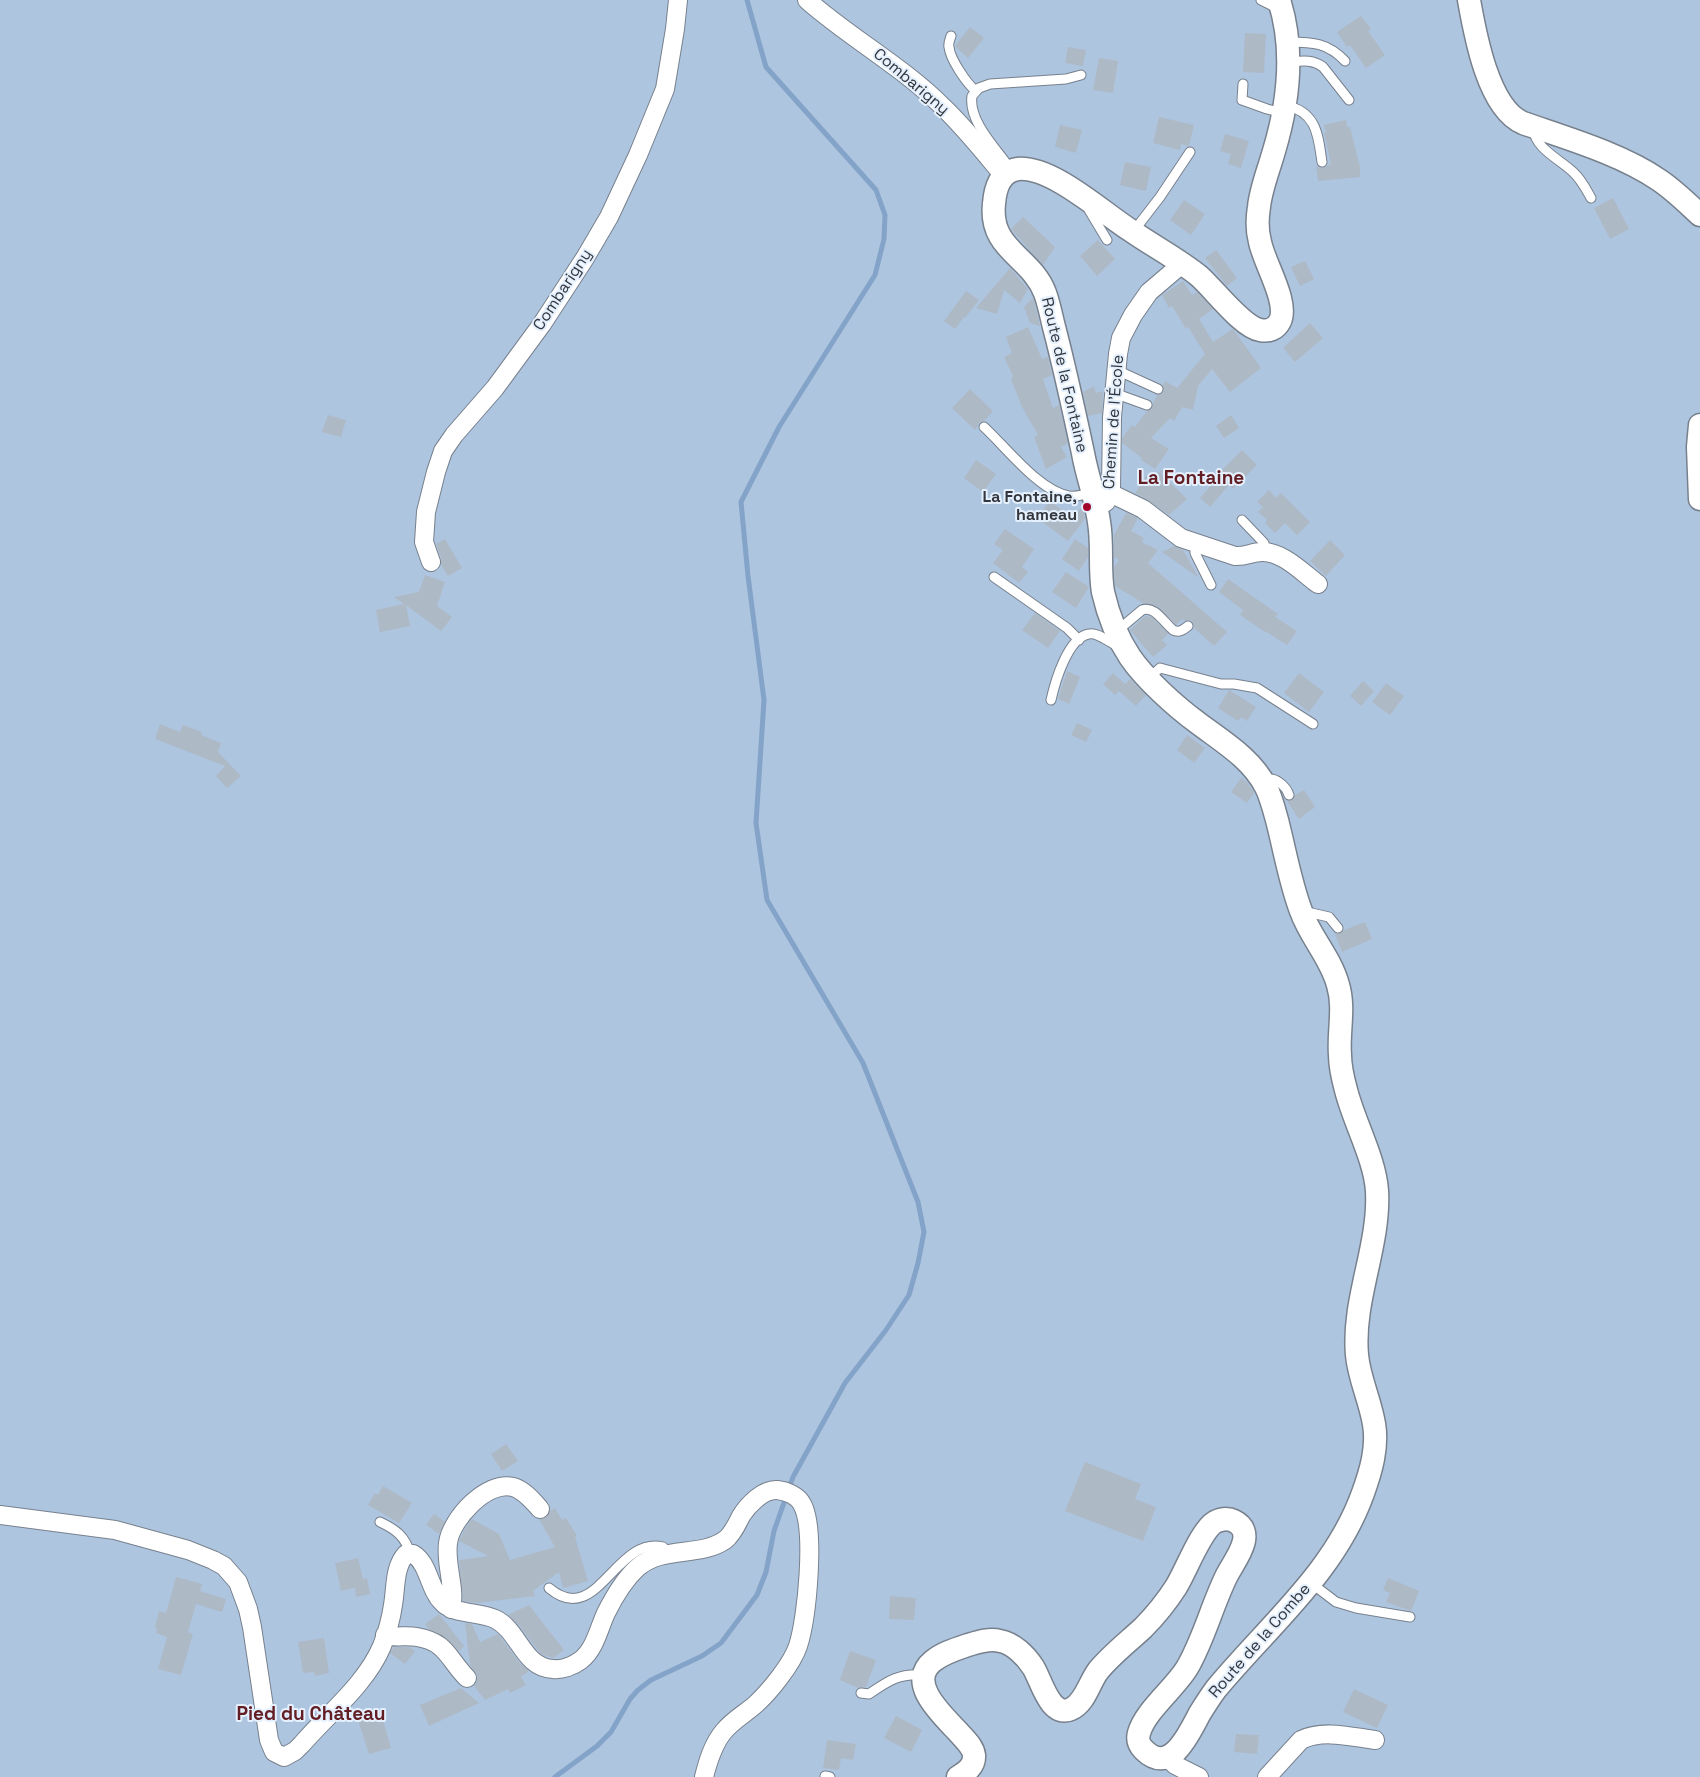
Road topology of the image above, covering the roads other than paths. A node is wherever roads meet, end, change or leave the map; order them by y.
1 (678, 0) edge
2 (807, 0) edge
3 (1469, 0) edge
4 (1273, 2) edge
5 (951, 36) dead end
6 (1289, 52) junction
7 (1346, 61) dead end
8 (1081, 75) dead end
9 (1243, 84) dead end
10 (976, 91) junction
11 (1349, 100) dead end
12 (1284, 109) junction
13 (1534, 127) junction
14 (1190, 152) dead end
15 (1322, 162) dead end
16 (1008, 173) junction
17 (1591, 198) dead end
18 (1087, 199) junction
19 (1700, 215) edge
20 (1133, 232) junction
21 (1107, 240) dead end
22 (1182, 264) junction
23 (1116, 372) junction
24 (1158, 389) dead end
25 (1114, 393) junction
26 (1146, 405) dead end
27 (1700, 425) edge
28 (984, 427) dead end
29 (1099, 497) junction
30 (1700, 499) edge
31 (1242, 520) dead end
32 (1195, 549) dead end
33 (1265, 552) junction
34 (432, 562) dead end
35 (994, 577) dead end
36 (1318, 584) dead end
37 (1211, 585) dead end
38 (1188, 626) dead end
39 (1119, 636) junction
40 (1079, 640) junction
41 (1148, 678) junction
42 (1051, 700) dead end
43 (1313, 724) dead end
44 (1263, 781) junction
45 (1289, 796) dead end
46 (1302, 914) junction
47 (1338, 928) dead end
48 (1340, 996) joint
49 (540, 1509) dead end
50 (0, 1515) edge
51 (380, 1522) dead end
52 (410, 1553) junction
53 (668, 1554) junction
54 (1310, 1582) junction
55 (549, 1588) dead end
56 (451, 1609) junction
57 (1410, 1617) dead end
58 (385, 1635) junction
59 (923, 1675) junction
60 (467, 1678) dead end
61 (861, 1693) dead end
62 (1375, 1740) dead end
63 (1167, 1757) junction
64 (704, 1777) edge
65 (958, 1777) edge
66 (1199, 1777) edge
67 (1267, 1777) edge

1 - 34 street, Combarigny
2 - 16 street, Combarigny
3 - 13 street
4 - 6 street
5 - 10 lane
6 - 7 lane
6 - 11 lane
6 - 12 street
8 - 10 lane
9 - 12 lane
10 - 16 lane
12 - 15 lane
12 - 22 street
13 - 17 lane
13 - 19 street
14 - 20 lane
16 - 18 street
16 - 29 street, Route de la Fontaine
18 - 20 street
18 - 21 lane
20 - 22 street
22 - 23 street, Chemin de l'École
23 - 24 lane
23 - 25 street, Chemin de l'École
25 - 26 lane
25 - 29 street, Chemin de l'École
27 - 30 street
28 - 29 lane
29 - 33 street
29 - 39 street, Route de la Fontaine
31 - 33 lane
32 - 37 lane
33 - 36 street
35 - 40 lane
38 - 39 lane
39 - 40 lane
39 - 41 street, Route de la Fontaine
40 - 42 lane
41 - 43 lane
41 - 44 street, Route de la Fontaine
44 - 45 lane
44 - 46 street, Route de la Fontaine
46 - 47 lane
46 - 48 street, Route de la Fontaine
48 - 54 street, Route de la Combe
49 - 56 street
50 - 58 street
51 - 52 lane
52 - 56 street
52 - 58 street
53 - 55 lane
53 - 56 street
53 - 64 street
54 - 57 lane
54 - 63 street, Route de la Combe
58 - 60 street
59 - 61 lane
59 - 63 street
59 - 65 street
62 - 67 street
63 - 66 street

